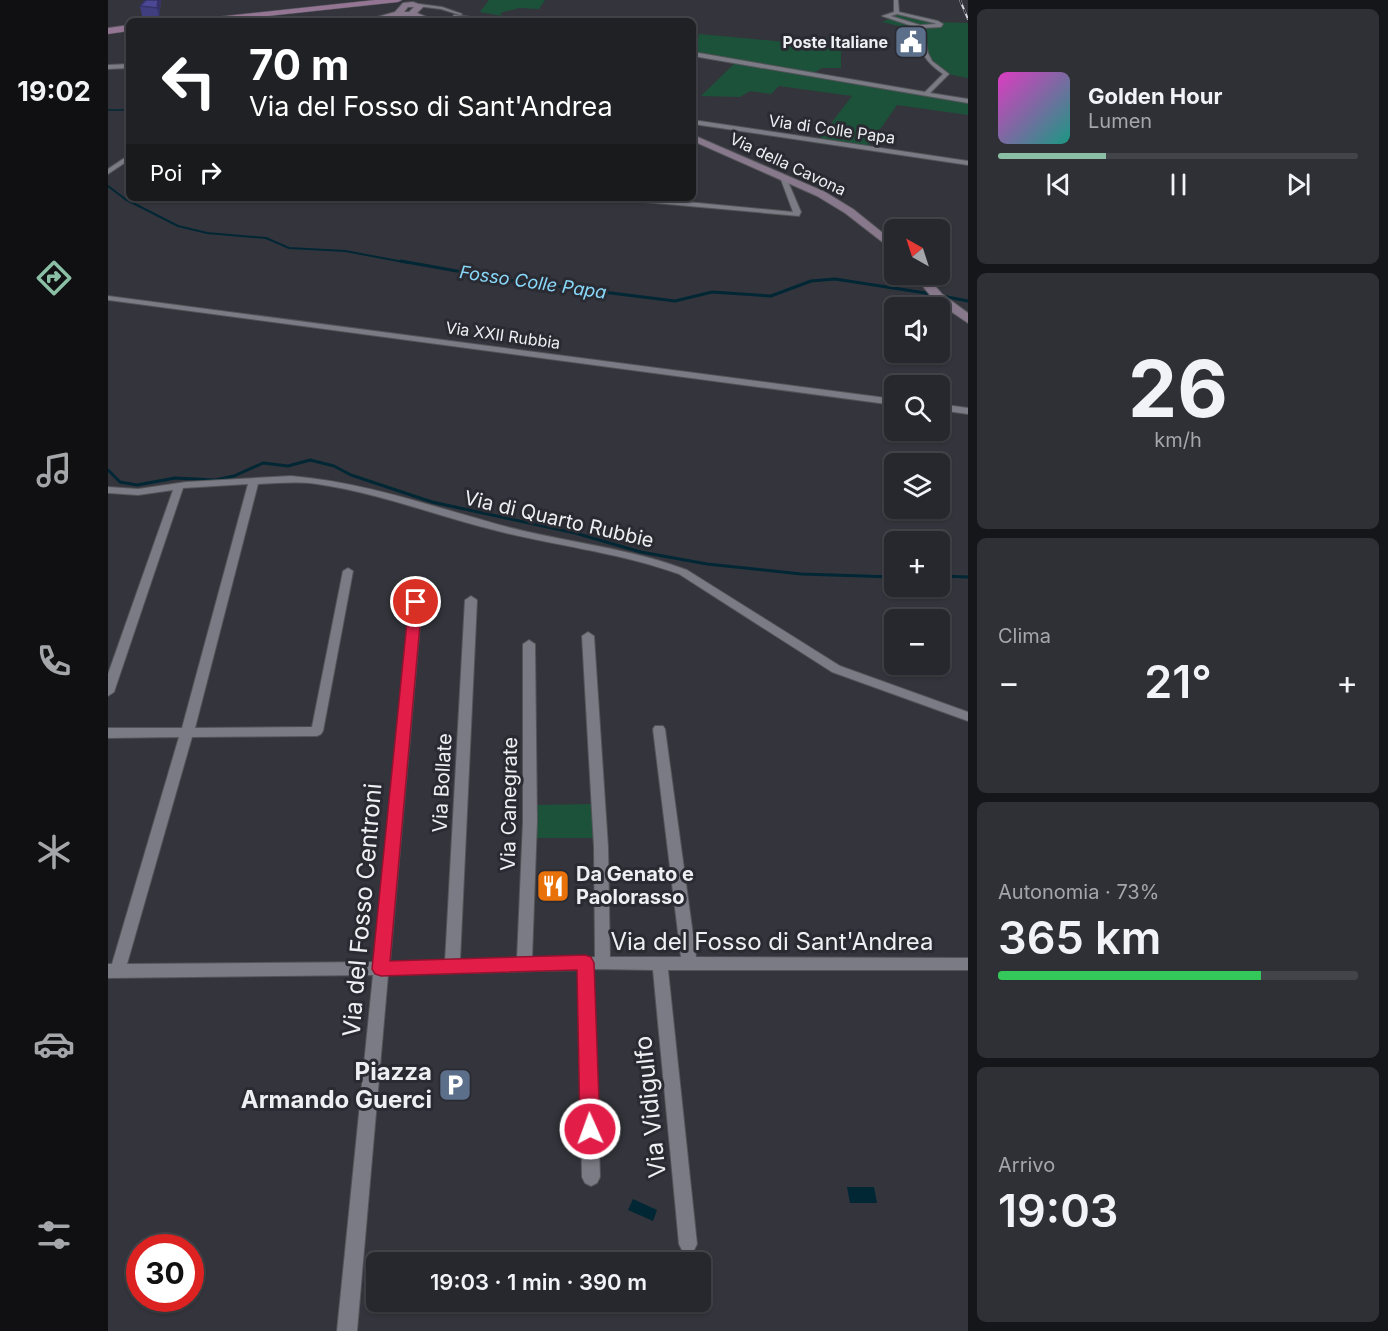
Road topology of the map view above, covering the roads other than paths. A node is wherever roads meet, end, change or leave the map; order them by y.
1 (380, 0) edge
2 (393, 0) edge
3 (398, 0) edge
4 (896, 0) edge
5 (414, 7) junction
6 (897, 13) junction
7 (400, 14) junction
8 (214, 18) edge
9 (216, 18) edge
10 (382, 18) edge
11 (387, 18) edge
12 (428, 18) edge
13 (462, 18) edge
14 (920, 27) junction
15 (126, 29) edge
16 (108, 31) edge
17 (696, 55) edge
18 (126, 66) edge
19 (108, 67) edge
20 (926, 94) junction
21 (968, 101) edge
22 (696, 122) edge
23 (696, 139) edge
24 (126, 159) edge
25 (968, 162) edge
26 (108, 172) edge
27 (783, 177) junction
28 (654, 201) edge
29 (884, 240) edge
30 (927, 285) edge
31 (108, 298) edge
32 (968, 319) edge
33 (884, 401) edge
34 (950, 409) edge
35 (968, 411) edge
36 (254, 481) junction
37 (179, 486) junction
38 (108, 490) edge
39 (348, 571) dead end
40 (471, 600) dead end
41 (416, 602) dead end
42 (588, 636) dead end
43 (529, 644) dead end
44 (108, 692) edge
45 (968, 717) edge
46 (659, 729) dead end
47 (108, 732) edge
48 (187, 732) junction
49 (585, 963) junction
50 (603, 963) junction
51 (660, 964) junction
52 (689, 964) junction
53 (968, 964) edge
54 (524, 965) junction
55 (452, 968) junction
56 (381, 969) junction
57 (113, 970) edge
58 (591, 1177) dead end
59 (688, 1244) dead end
60 (347, 1331) edge

1 - 8 main road
2 - 3 main road
2 - 9 main road
4 - 6 street
5 - 7 main road
5 - 12 main road
5 - 13 street
6 - 14 street
6 - 14 street
7 - 10 main road
7 - 11 main road
14 - 20 street
15 - 16 main road
17 - 20 street
18 - 19 street
20 - 21 street
22 - 25 street, Via di Colle Papa
23 - 27 main road, Via della Cavona
24 - 26 street
27 - 28 street
27 - 29 main road, Via della Cavona
30 - 32 main road
31 - 33 street, Via XXII Rubbia
34 - 35 street
36 - 37 street, Via di Quarto Rubbie
36 - 45 street, Via di Quarto Rubbie
36 - 48 street
37 - 38 street, Via di Quarto Rubbie
37 - 44 street
39 - 48 street
40 - 55 street, Via Bollate
41 - 56 street, Via del Fosso Centroni
42 - 50 street
43 - 54 street, Via Canegrate
46 - 52 street
47 - 48 street
48 - 57 street
49 - 50 street, Via del Fosso di Sant'Andrea
49 - 54 street, Via del Fosso di Sant'Andrea
49 - 58 street
50 - 51 street, Via del Fosso di Sant'Andrea
51 - 52 street, Via del Fosso di Sant'Andrea
51 - 59 street, Via Vidigulfo
52 - 53 street, Via del Fosso di Sant'Andrea
54 - 55 street, Via del Fosso di Sant'Andrea
55 - 56 street, Via del Fosso di Sant'Andrea
56 - 57 street, Via del Fosso di Sant'Andrea
56 - 60 street, Via del Fosso Centroni

